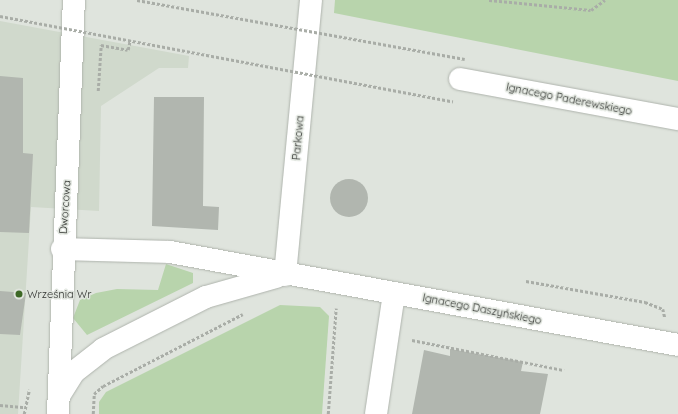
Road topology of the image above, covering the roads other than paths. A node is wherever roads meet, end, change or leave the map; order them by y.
1 (74, 0) edge
2 (310, 0) edge
3 (463, 69) road end
4 (678, 119) edge
5 (62, 249) junction
6 (285, 275) junction
7 (394, 293) junction
8 (678, 345) edge
9 (58, 406) edge
10 (376, 414) edge

1 - 5 street, Dworcowa
2 - 6 street, Parkowa
3 - 4 street, Ignacego Paderewskiego
5 - 6 street, Ignacego Daszyńskiego
5 - 9 street, Dworcowa
6 - 7 street, Ignacego Daszyńskiego
6 - 9 street, Ignacego Daszyńskiego
7 - 8 street, Ignacego Daszyńskiego
7 - 10 street

